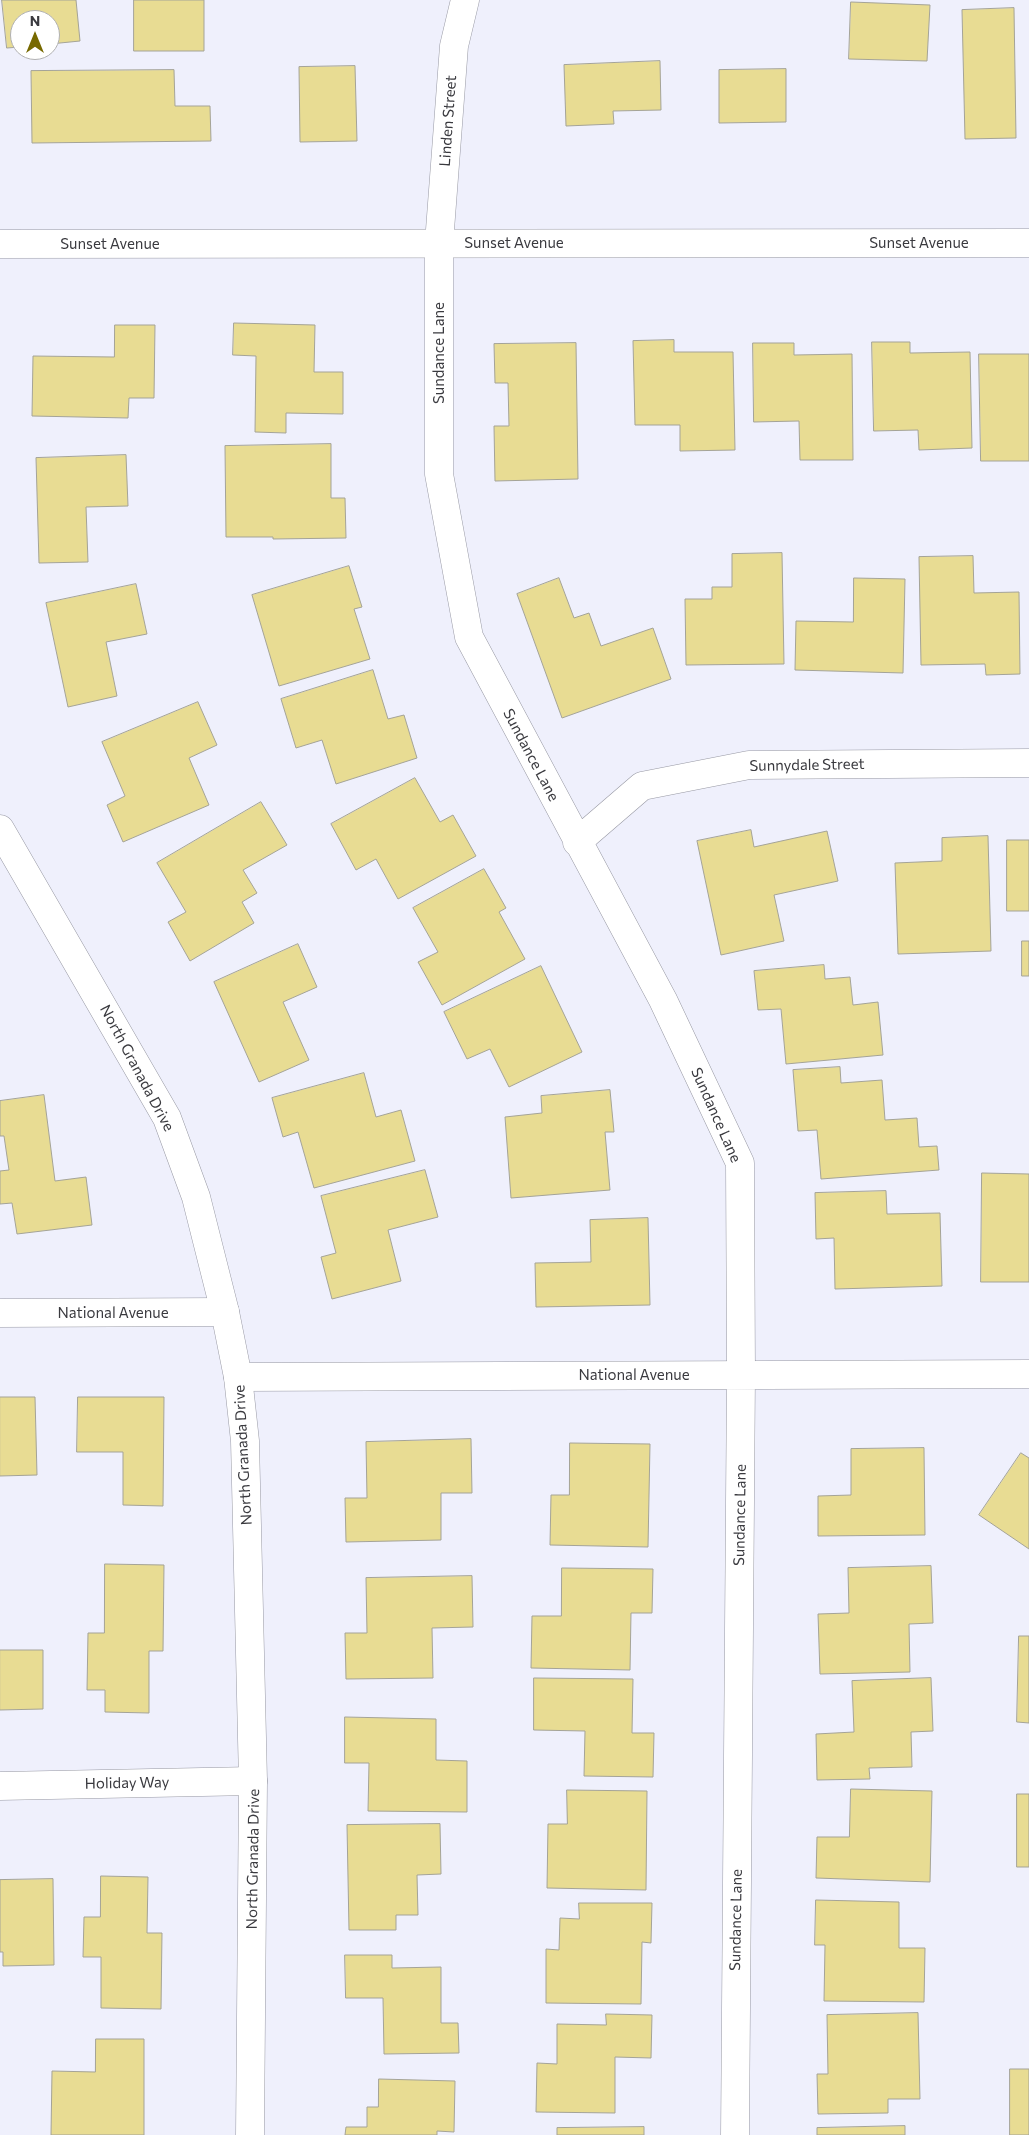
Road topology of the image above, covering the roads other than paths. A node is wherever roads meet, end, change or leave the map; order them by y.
1 (465, 0) edge
2 (439, 243) junction
3 (1029, 243) edge
4 (0, 244) edge
5 (1029, 763) edge
6 (0, 829) edge
7 (577, 842) junction
8 (225, 1312) junction
9 (0, 1313) edge
10 (1029, 1374) edge
11 (741, 1375) junction
12 (238, 1377) junction
13 (254, 1781) junction
14 (0, 1786) edge
15 (250, 2135) edge
16 (734, 2135) edge

1 - 2 street, Linden Street
2 - 3 street, Sunset Avenue
2 - 4 street, Sunset Avenue
2 - 7 street, Sundance Lane
5 - 7 street, Sunnydale Street
6 - 8 street, North Granada Drive
7 - 11 street, Sundance Lane
8 - 9 street, National Avenue
8 - 12 street, North Granada Drive
10 - 11 street, National Avenue
11 - 12 street, National Avenue
11 - 16 street, Sundance Lane
12 - 13 street, North Granada Drive
13 - 14 street, Holiday Way
13 - 15 street, North Granada Drive

